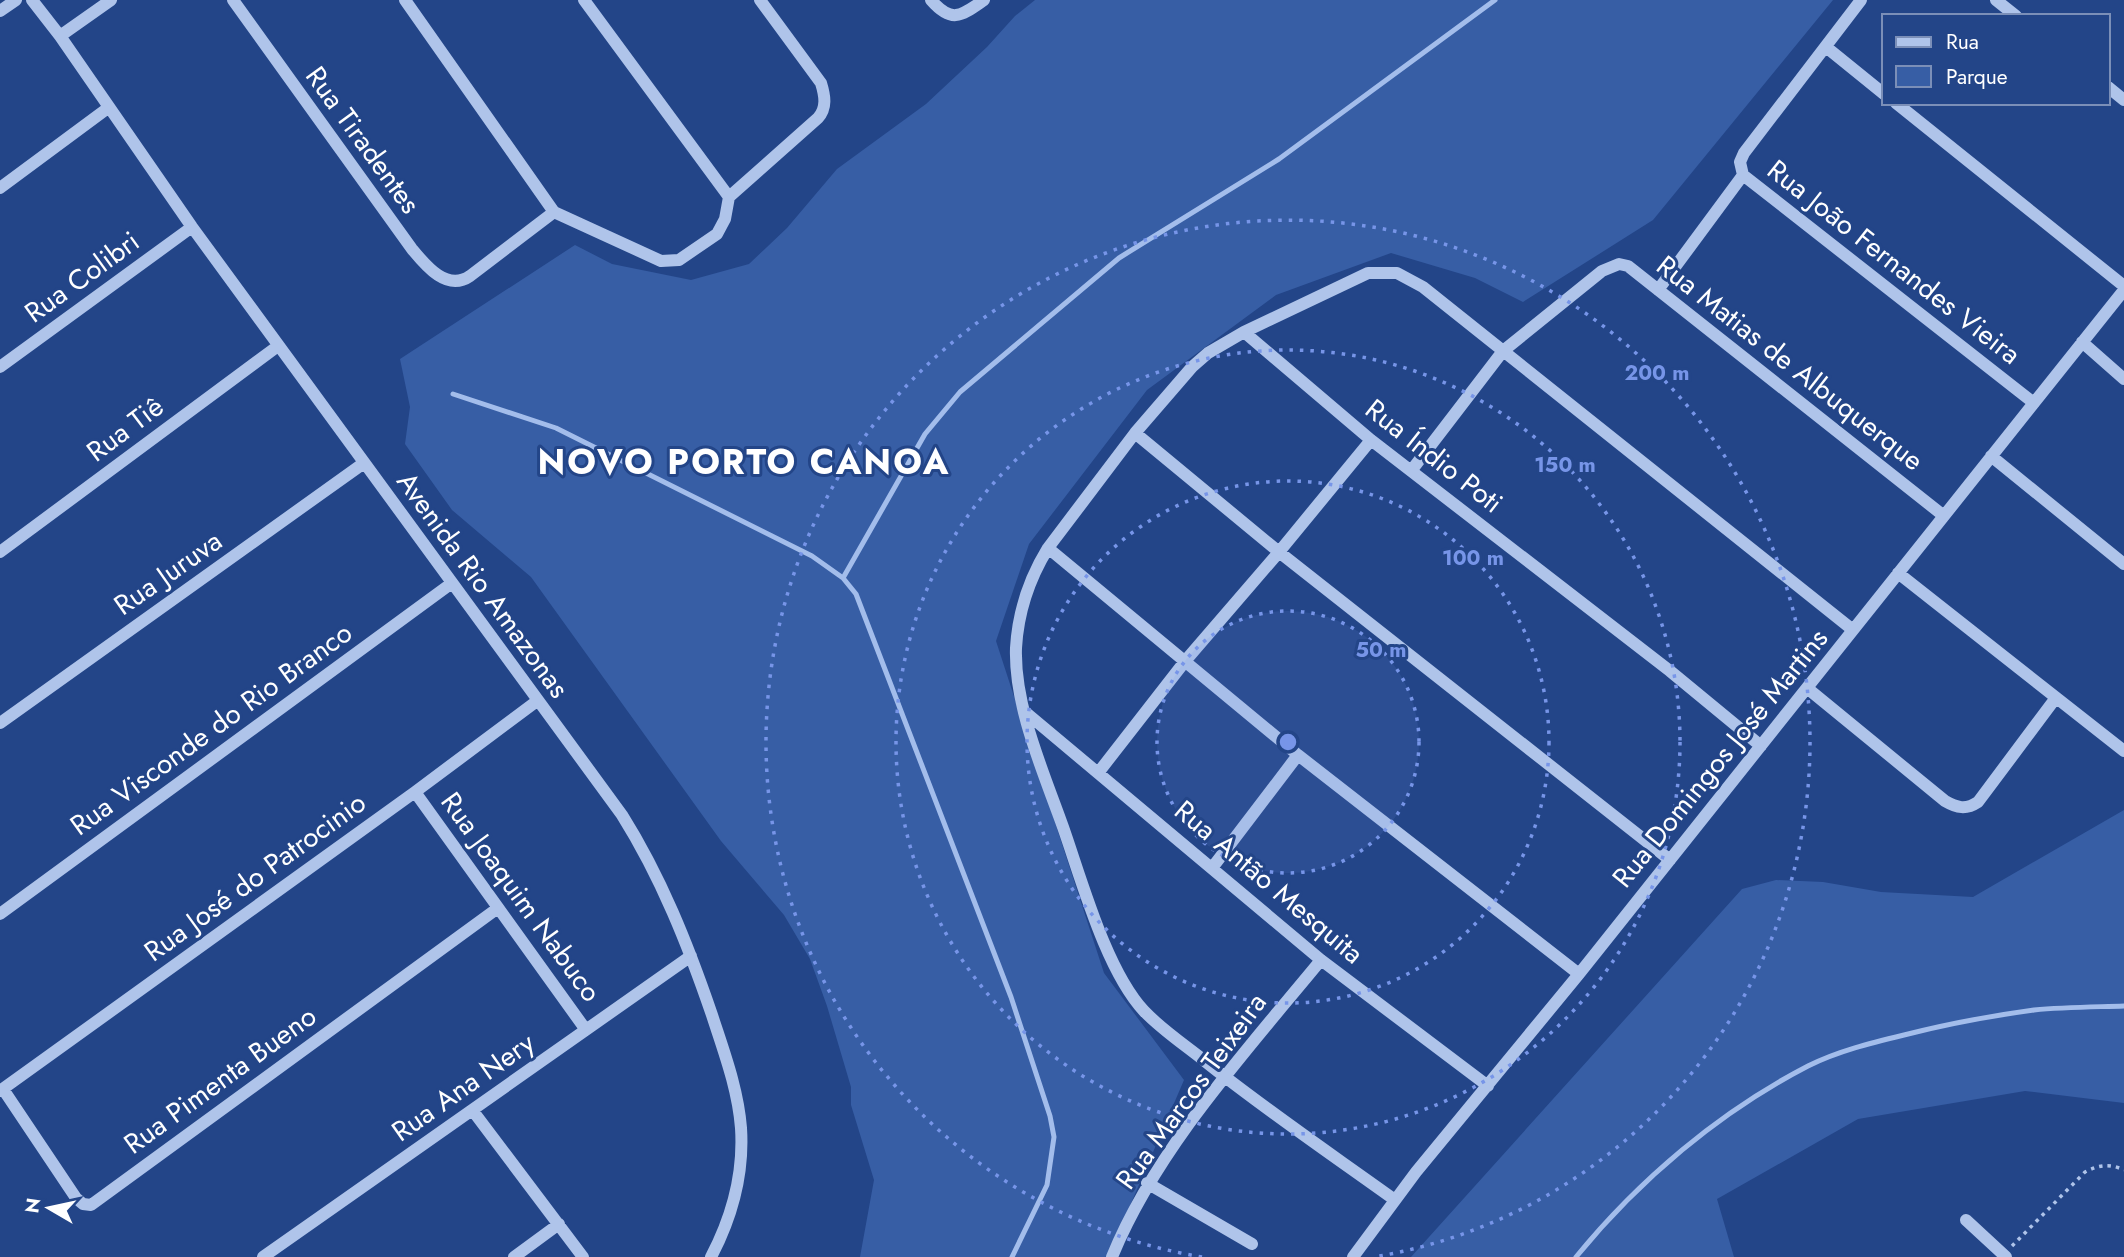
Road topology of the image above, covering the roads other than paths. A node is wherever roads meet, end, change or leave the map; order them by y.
1 (16, 0) edge
2 (32, 0) edge
3 (111, 0) edge
4 (233, 0) edge
5 (405, 0) edge
6 (584, 0) edge
7 (760, 0) edge
8 (931, 0) edge
9 (984, 0) edge
10 (1861, 0) edge
11 (1996, 0) edge
12 (0, 11) edge
13 (2014, 14) edge
14 (60, 36) junction
15 (1826, 47) junction
16 (1882, 92) edge
17 (1898, 105) edge
18 (108, 108) junction
19 (1743, 175) junction
20 (0, 188) edge
21 (729, 197) junction
22 (554, 212) junction
23 (192, 227) junction
24 (2124, 288) edge
25 (1658, 290) junction
26 (1244, 331) junction
27 (2082, 342) junction
28 (278, 346) junction
29 (1503, 351) junction
30 (0, 367) edge
31 (2124, 379) edge
32 (2034, 402) junction
33 (1135, 433) junction
34 (1371, 440) junction
35 (1992, 456) junction
36 (364, 463) junction
37 (1411, 471) junction
38 (1944, 516) junction
39 (1048, 548) junction
40 (0, 552) edge
41 (1279, 552) junction
42 (2124, 565) edge
43 (1898, 573) junction
44 (452, 583) junction
45 (1853, 630) junction
46 (1186, 660) junction
47 (1807, 688) junction
48 (2055, 699) junction
49 (537, 701) junction
50 (1024, 710) junction
51 (0, 723) edge
52 (1761, 746) junction
53 (2124, 751) edge
54 (1298, 755) junction
55 (1098, 773) junction
56 (415, 792) junction
57 (1670, 860) junction
58 (1212, 868) junction
59 (498, 908) junction
60 (0, 914) edge
61 (691, 956) junction
62 (1321, 960) junction
63 (1579, 974) junction
64 (586, 1030) junction
65 (1225, 1077) junction
66 (1488, 1086) junction
67 (2, 1090) edge
68 (473, 1111) junction
69 (1147, 1184) junction
70 (1395, 1200) junction
71 (1966, 1220) dead end
72 (559, 1224) junction
73 (1252, 1244) dead end
74 (2005, 1256) edge
75 (263, 1257) edge
76 (514, 1257) edge
77 (583, 1257) edge
78 (710, 1257) edge
79 (1112, 1257) edge
80 (1353, 1257) edge

1 - 12 street
2 - 14 street, Avenida Rio Amazonas
3 - 14 street
4 - 22 street, Rua Tiradentes
5 - 22 street
6 - 21 street
7 - 21 street
8 - 9 street
10 - 15 street
11 - 13 street
14 - 18 street, Avenida Rio Amazonas
15 - 16 street
15 - 19 street, Rua João Fernandes Vieira
17 - 24 street
18 - 20 street
18 - 23 street, Avenida Rio Amazonas
19 - 25 street
19 - 32 street, Rua João Fernandes Vieira
21 - 22 street
23 - 28 street, Avenida Rio Amazonas
23 - 30 street, Rua Colibri
24 - 27 street, Rua Domingos José Martins
25 - 29 street, Rua Matias de Albuquerque
25 - 38 street, Rua Matias de Albuquerque
26 - 29 street
26 - 33 street
26 - 34 street, Rua Índio Poti
27 - 31 street
27 - 32 street, Rua Domingos José Martins
28 - 36 street, Avenida Rio Amazonas
28 - 40 street, Rua Tiê
29 - 37 street
29 - 45 street
32 - 35 street, Rua Domingos José Martins
33 - 39 street
33 - 41 street
34 - 37 street, Rua Índio Poti
34 - 41 street
35 - 38 street, Rua Domingos José Martins
35 - 42 street
36 - 44 street, Avenida Rio Amazonas
36 - 51 street, Rua Juruva
37 - 52 street, Rua Índio Poti
38 - 43 street, Rua Domingos José Martins
39 - 46 street
39 - 50 street
41 - 46 street
41 - 57 street
43 - 45 street, Rua Domingos José Martins
43 - 48 street
44 - 49 street, Avenida Rio Amazonas
44 - 60 street, Rua Visconde do Rio Branco
45 - 47 street, Rua Domingos José Martins
46 - 54 street
46 - 55 street
47 - 48 street
47 - 52 street, Rua Domingos José Martins
48 - 53 street
49 - 56 street, Rua José do Patrocinio
49 - 61 street, Avenida Rio Amazonas
50 - 55 street, Rua Antão Mesquita
50 - 65 street
52 - 57 street, Rua Domingos José Martins
54 - 58 street
54 - 63 street
55 - 58 street, Rua Antão Mesquita
56 - 59 street, Rua Joaquim Nabuco
56 - 67 street, Rua José do Patrocinio
57 - 63 street, Rua Domingos José Martins
58 - 62 street, Rua Antão Mesquita
59 - 64 street, Rua Joaquim Nabuco
59 - 67 street, Rua Pimenta Bueno
61 - 64 street, Rua Ana Nery
61 - 78 street, Avenida Rio Amazonas
62 - 65 street, Rua Marcos Teixeira
62 - 66 street, Rua Antão Mesquita
63 - 66 street, Rua Domingos José Martins
64 - 68 street, Rua Ana Nery
65 - 69 street, Rua Marcos Teixeira
65 - 70 street
66 - 70 street, Rua Domingos José Martins
68 - 72 street
68 - 75 street, Rua Ana Nery
69 - 73 street
69 - 79 street, Rua Marcos Teixeira
70 - 80 street, Rua Domingos José Martins
71 - 74 street
72 - 76 street
72 - 77 street

